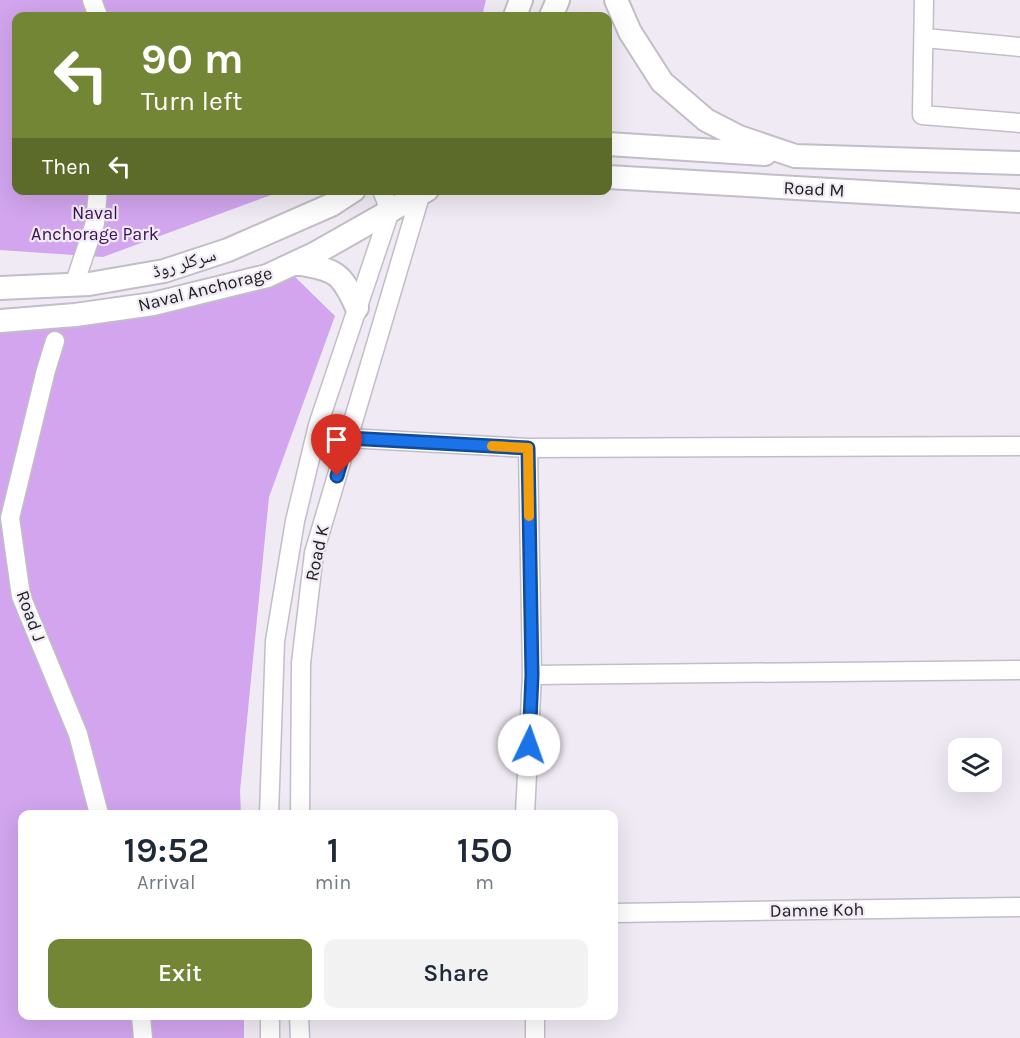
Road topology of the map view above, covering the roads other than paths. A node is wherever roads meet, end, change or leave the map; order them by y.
1 (616, 0) edge
2 (924, 0) edge
3 (925, 39) junction
4 (1020, 47) edge
5 (1020, 123) edge
6 (612, 144) edge
7 (795, 156) junction
8 (1020, 163) edge
9 (612, 177) edge
10 (97, 195) edge
11 (346, 195) edge
12 (409, 195) edge
13 (420, 195) edge
14 (386, 201) edge
15 (1020, 201) edge
16 (296, 263) junction
17 (74, 285) dead end
18 (0, 288) edge
19 (357, 308) junction
20 (0, 321) edge
21 (55, 341) dead end
22 (348, 438) junction
23 (1020, 446) edge
24 (528, 448) junction
25 (1020, 670) edge
26 (532, 675) junction
27 (98, 810) edge
28 (269, 810) edge
29 (300, 810) edge
30 (525, 810) edge
31 (1020, 907) edge
32 (618, 913) edge
33 (141, 1020) edge
34 (270, 1020) edge
35 (299, 1020) edge
36 (535, 1020) edge
37 (143, 1038) edge
38 (270, 1038) edge
39 (300, 1038) edge
40 (535, 1038) edge

1 - 7 street
2 - 3 street
3 - 4 street
3 - 5 street
6 - 7 street
7 - 8 street
9 - 15 street, Road M
10 - 17 street
11 - 18 street, سرکلر روڈ
12 - 14 street, Naval Anchorage
13 - 22 street, Road K
14 - 16 street, Naval Anchorage
14 - 19 street, Road K
16 - 19 street
16 - 20 street, Naval Anchorage
19 - 28 street, Road K
21 - 27 street, Road J
22 - 24 street
22 - 29 street, Road K
23 - 24 street
24 - 26 street
25 - 26 street
26 - 30 street
31 - 32 street, Damne Koh
33 - 37 street
34 - 38 street
35 - 39 street
36 - 40 street

